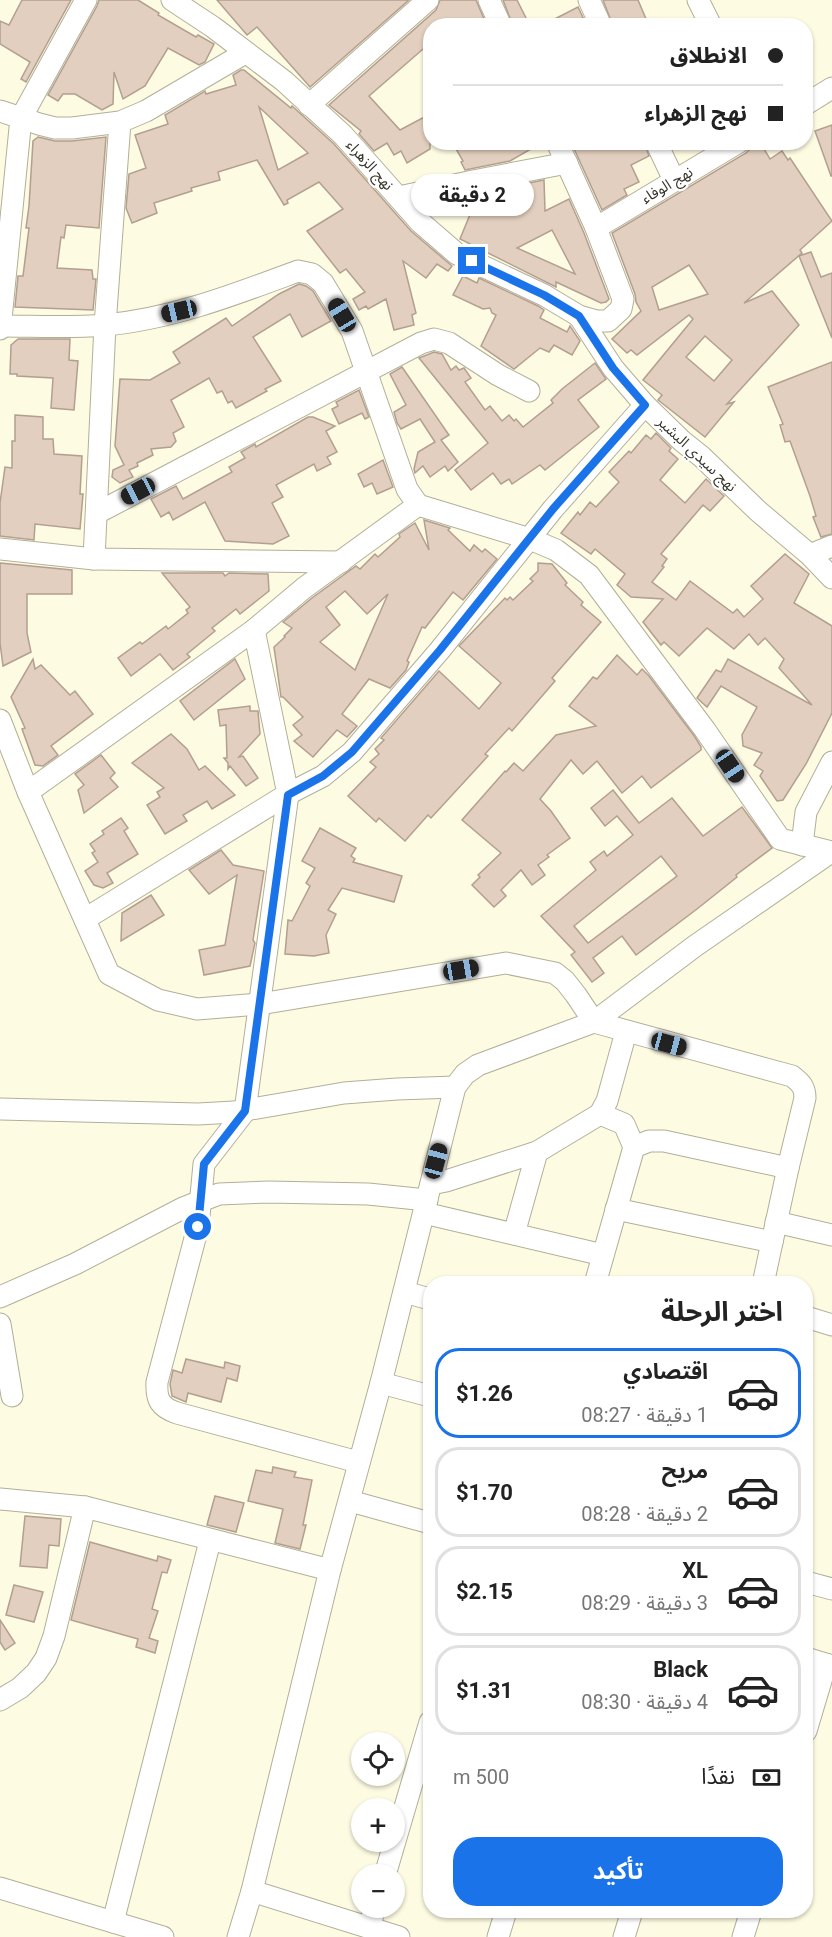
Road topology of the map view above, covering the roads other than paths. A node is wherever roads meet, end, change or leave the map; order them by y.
1 (86, 0) edge
2 (173, 0) edge
3 (428, 0) edge
4 (489, 0) edge
5 (589, 0) edge
6 (698, 0) edge
7 (497, 18) edge
8 (597, 18) edge
9 (707, 18) edge
10 (245, 53) junction
11 (832, 88) edge
12 (813, 100) edge
13 (309, 105) junction
14 (0, 111) edge
15 (21, 117) junction
16 (120, 122) junction
17 (561, 150) edge
18 (660, 150) edge
19 (725, 150) edge
20 (567, 163) junction
21 (674, 180) junction
22 (399, 197) junction
23 (596, 228) junction
24 (579, 316) junction
25 (105, 325) junction
26 (0, 327) edge
27 (366, 370) junction
28 (529, 391) dead end
29 (645, 405) junction
30 (418, 505) junction
31 (97, 513) junction
32 (530, 539) junction
33 (832, 546) edge
34 (0, 549) edge
35 (810, 555) junction
36 (94, 559) junction
37 (341, 562) junction
38 (832, 578) edge
39 (254, 630) junction
40 (0, 720) edge
41 (832, 762) edge
42 (28, 792) junction
43 (288, 795) junction
44 (802, 845) junction
45 (832, 852) edge
46 (85, 919) junction
47 (260, 1004) junction
48 (594, 1022) junction
49 (626, 1032) junction
50 (455, 1087) junction
51 (0, 1110) edge
52 (245, 1111) junction
53 (600, 1114) junction
54 (634, 1148) junction
55 (537, 1152) junction
56 (788, 1168) junction
57 (427, 1199) junction
58 (201, 1201) junction
59 (616, 1209) junction
60 (774, 1232) junction
61 (514, 1234) junction
62 (832, 1235) edge
63 (603, 1256) junction
64 (597, 1276) edge
65 (765, 1276) edge
66 (404, 1292) junction
67 (0, 1296) edge
68 (423, 1297) edge
69 (813, 1319) edge
70 (0, 1324) edge
71 (832, 1325) edge
72 (381, 1383) junction
73 (423, 1394) edge
74 (12, 1396) dead end
75 (358, 1462) junction
76 (0, 1499) edge
77 (350, 1501) junction
78 (85, 1507) junction
79 (423, 1521) edge
80 (210, 1541) junction
81 (330, 1570) junction
82 (813, 1584) edge
83 (832, 1588) edge
84 (813, 1660) edge
85 (829, 1665) edge
86 (0, 1701) edge
87 (813, 1711) edge
88 (423, 1746) edge
89 (388, 1864) edge
90 (0, 1888) edge
91 (252, 1891) junction
92 (351, 1913) edge
93 (372, 1918) edge
94 (504, 1918) edge
95 (631, 1918) edge
96 (749, 1918) edge
97 (113, 1922) junction
98 (162, 1937) edge
99 (238, 1937) edge
100 (399, 1937) edge
101 (498, 1937) edge
102 (624, 1937) edge
103 (743, 1937) edge

1 - 15 street
2 - 10 street, نهج الزهراء
3 - 13 street
4 - 7 street
5 - 8 street
6 - 9 street
10 - 13 street, نهج الزهراء
10 - 16 street
11 - 12 street
13 - 22 street, نهج الزهراء
14 - 15 street
15 - 16 street
15 - 26 street
16 - 25 street
17 - 20 street
18 - 21 street
19 - 21 street, نهج الوفاء
20 - 22 street
20 - 23 street
21 - 23 street, نهج الوفاء
22 - 24 street, نهج الزهراء
23 - 24 street, نهج الزهراء
24 - 29 street, نهج سيدي البشير
25 - 26 street
25 - 27 street
25 - 31 street
27 - 28 street
27 - 30 street
27 - 31 street
29 - 32 street
29 - 35 street, نهج سيدي البشير
30 - 32 street
30 - 37 street
31 - 36 street
32 - 43 street
32 - 44 street
33 - 35 street
34 - 36 street
35 - 38 street, نهج سيدي البشير
36 - 37 street
37 - 39 street
39 - 42 street
39 - 43 street
40 - 42 street
41 - 44 street
42 - 46 street
43 - 46 street
43 - 47 street
44 - 45 street
45 - 48 street
46 - 47 street
47 - 48 street
47 - 52 street
48 - 49 street
48 - 50 street
49 - 53 street
49 - 56 street
50 - 52 street
50 - 57 street
51 - 52 street
52 - 58 street
53 - 54 street
53 - 55 street
54 - 56 street
54 - 59 street
55 - 57 street
55 - 61 street
56 - 60 street
57 - 58 street
57 - 61 street
57 - 66 street
58 - 67 street
58 - 75 street
59 - 60 street
59 - 63 street
60 - 62 street
60 - 65 street
61 - 63 street
63 - 64 street
66 - 68 street
66 - 72 street
69 - 71 street
70 - 74 street
72 - 73 street
72 - 75 street
75 - 77 street
76 - 78 street
77 - 79 street
77 - 81 street
78 - 80 street
78 - 86 street
80 - 81 street
80 - 97 street
81 - 91 street
82 - 83 street
84 - 85 street
85 - 87 street
88 - 89 street
90 - 97 street
91 - 92 street
91 - 99 street
93 - 100 street
94 - 101 street
95 - 102 street
96 - 103 street
97 - 98 street

